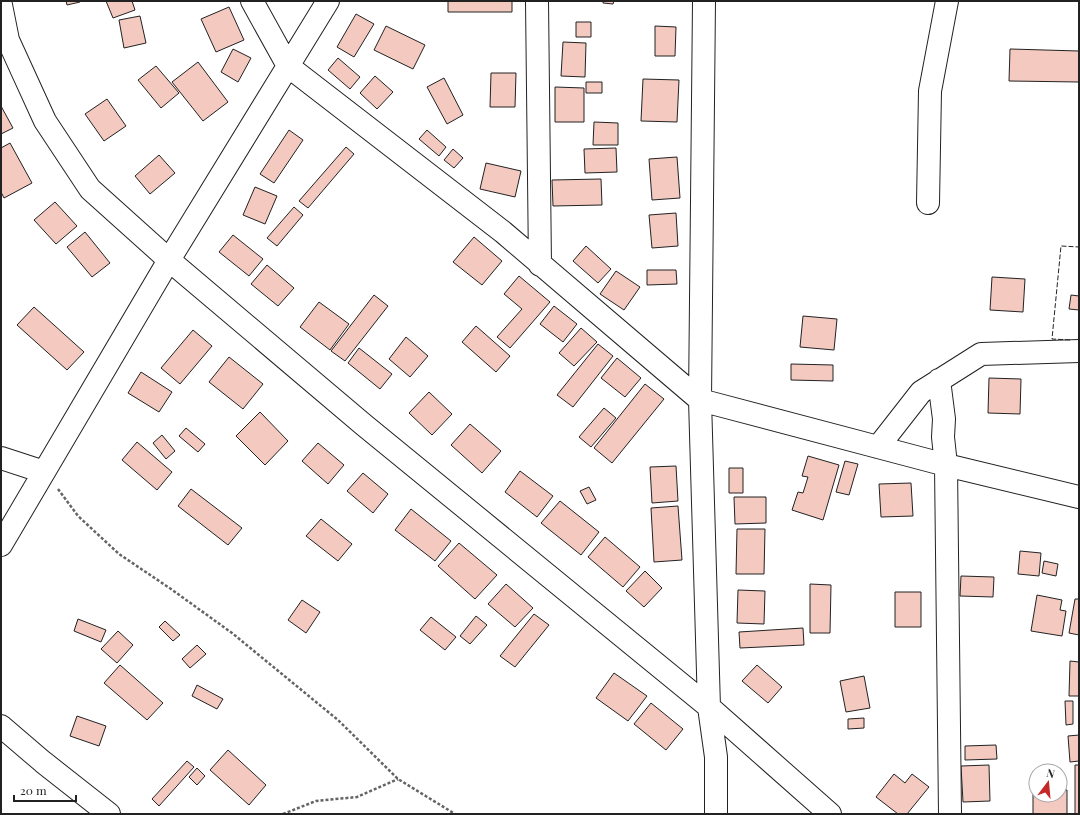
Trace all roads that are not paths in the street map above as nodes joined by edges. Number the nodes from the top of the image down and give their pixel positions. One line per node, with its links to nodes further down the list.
1 (252, 1): 7 (street)
2 (328, 1): 7 (street)
3 (537, 1): 10 (street)
4 (704, 1): 13 (street)
5 (947, 1): 8 (street)
6 (1, 5): 9 (street)
7 (288, 66): 9 (street); 10 (street)
8 (928, 203)
9 (169, 260): 17 (street); 20 (street)
10 (540, 265): 13 (street)
11 (1079, 351): 12 (street)
12 (939, 380): 14 (street); 16 (street)
13 (700, 400): 14 (street); 20 (street)
14 (878, 447): 16 (street)
15 (1, 458): 17 (street)
16 (946, 465): 18 (street); 25 (street)
17 (44, 472): 19 (street)
18 (1079, 497)
19 (1, 545)
20 (709, 707): 23 (street); 24 (street)
21 (1, 726): 22 (street)
22 (109, 814)
23 (716, 814)
24 (830, 814)
25 (950, 814)

